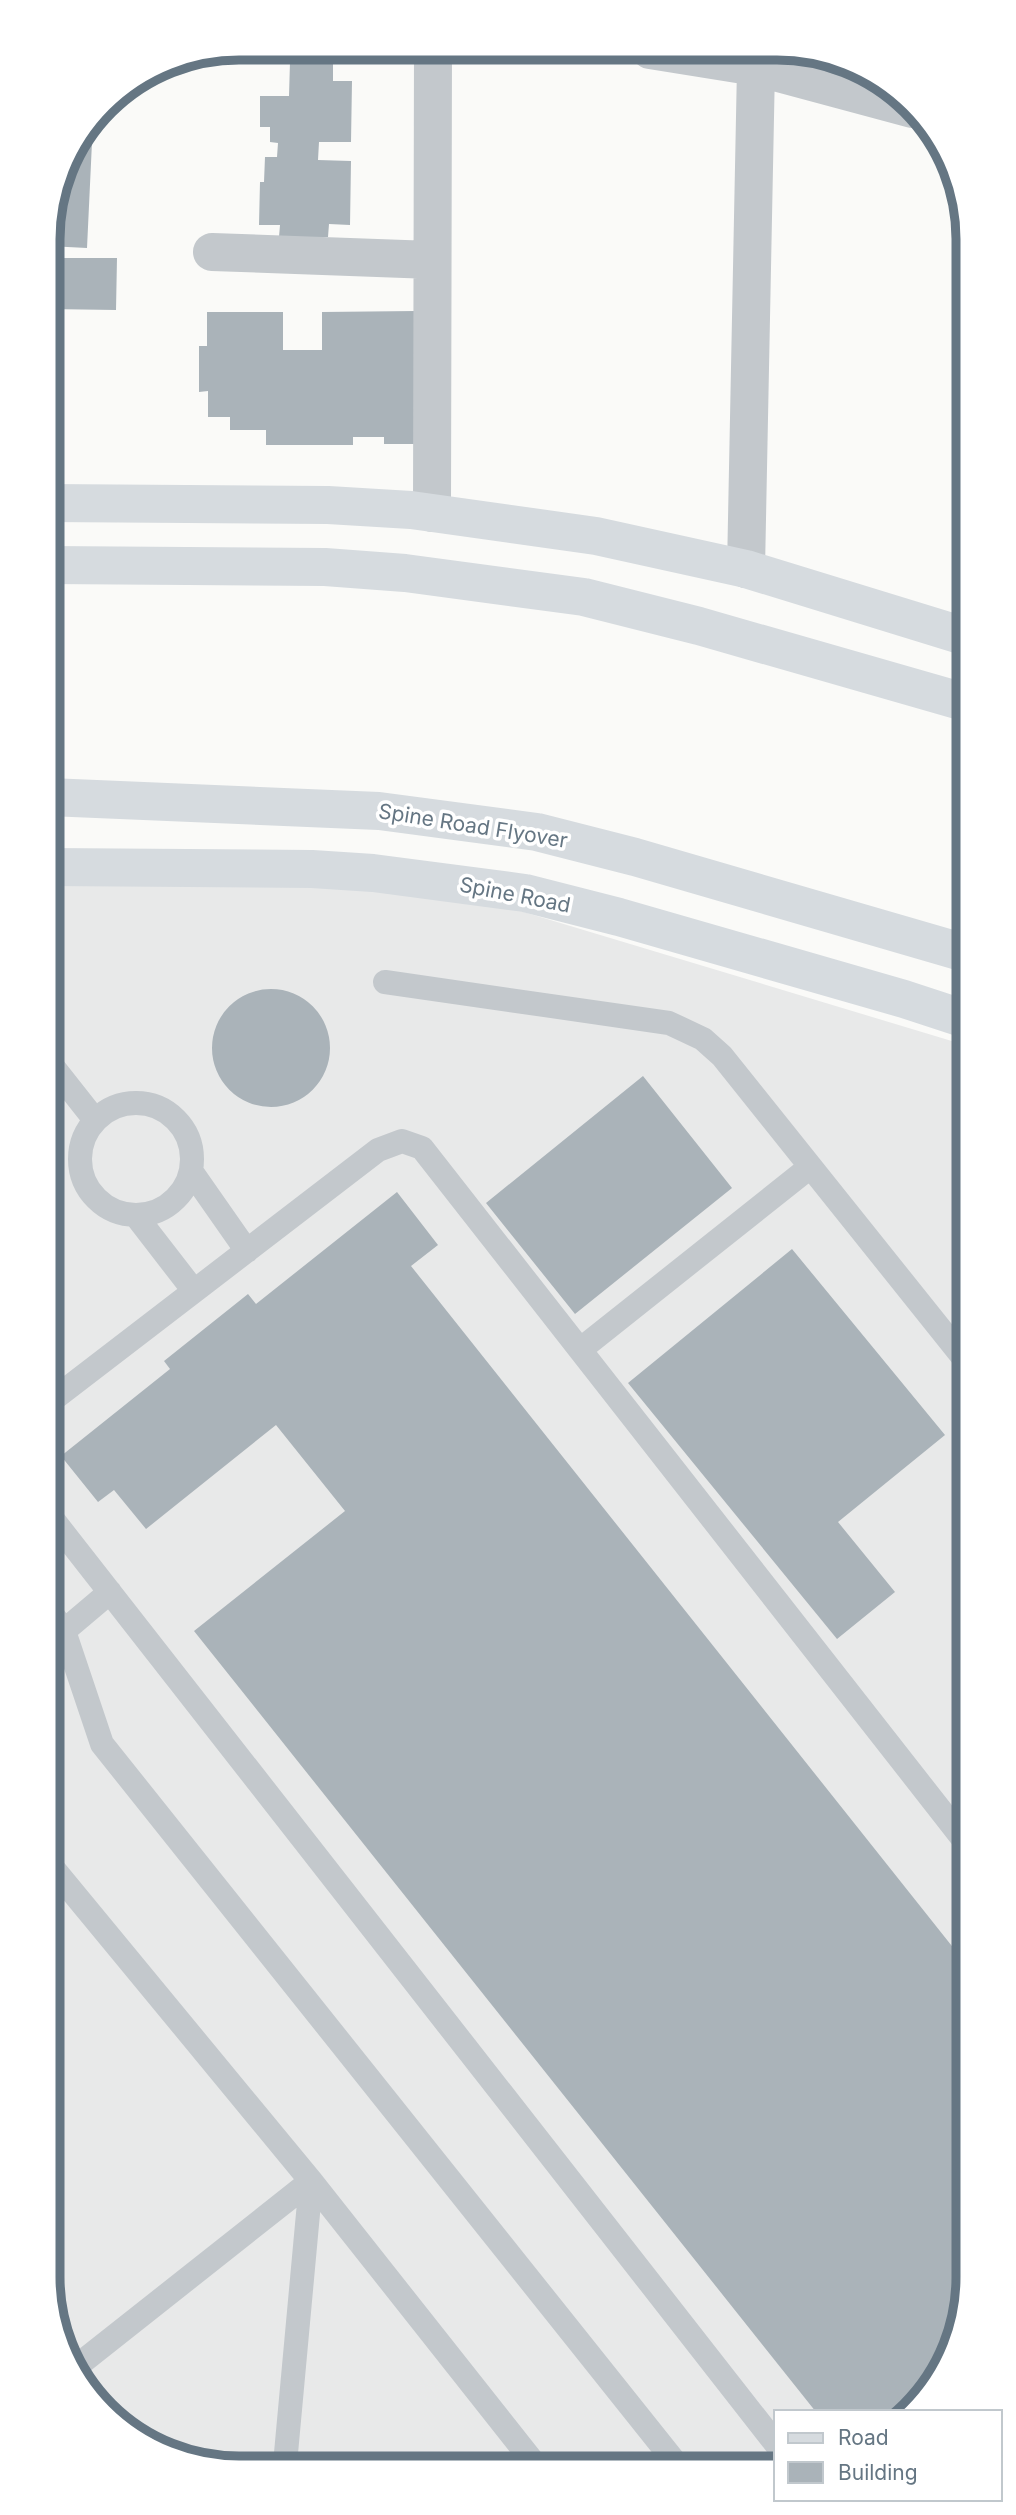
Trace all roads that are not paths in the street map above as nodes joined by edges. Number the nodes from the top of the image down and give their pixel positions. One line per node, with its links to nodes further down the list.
1 (433, 60): 6 (street)
2 (712, 60): 3 (street)
3 (756, 67): 4 (street); 10 (street)
4 (896, 105)
5 (212, 252): 6 (street)
6 (432, 260): 8 (street)
7 (60, 503): 8 (street)
8 (432, 513): 10 (street)
9 (60, 565): 12 (street)
10 (746, 569): 11 (street)
11 (956, 634)
12 (956, 700)
13 (60, 797): 15 (street, Spine Road Flyover)
14 (60, 867): 17 (street, Spine Road)
15 (956, 950)
16 (385, 982): 20 (lane)
17 (956, 1016)
18 (60, 1076): 19 (lane)
19 (95, 1120): 21 (lane); 22 (lane)
20 (810, 1167): 25 (lane); 26 (lane)
21 (191, 1171): 22 (lane); 23 (lane)
22 (136, 1216): 24 (lane)
23 (247, 1251): 24 (lane); 25 (lane)
24 (194, 1291): 27 (lane)
25 (581, 1349): 32 (lane)
26 (956, 1349)
27 (60, 1394)
28 (60, 1528): 29 (lane)
29 (110, 1592): 30 (lane); 36 (lane)
30 (60, 1626)
31 (60, 1639): 39 (lane)
32 (956, 1830)
33 (60, 1877): 34 (lane)
34 (311, 2181): 35 (lane); 37 (lane); 38 (lane)
35 (82, 2362)
36 (774, 2441)
37 (286, 2456)
38 (528, 2456)
39 (670, 2456)

